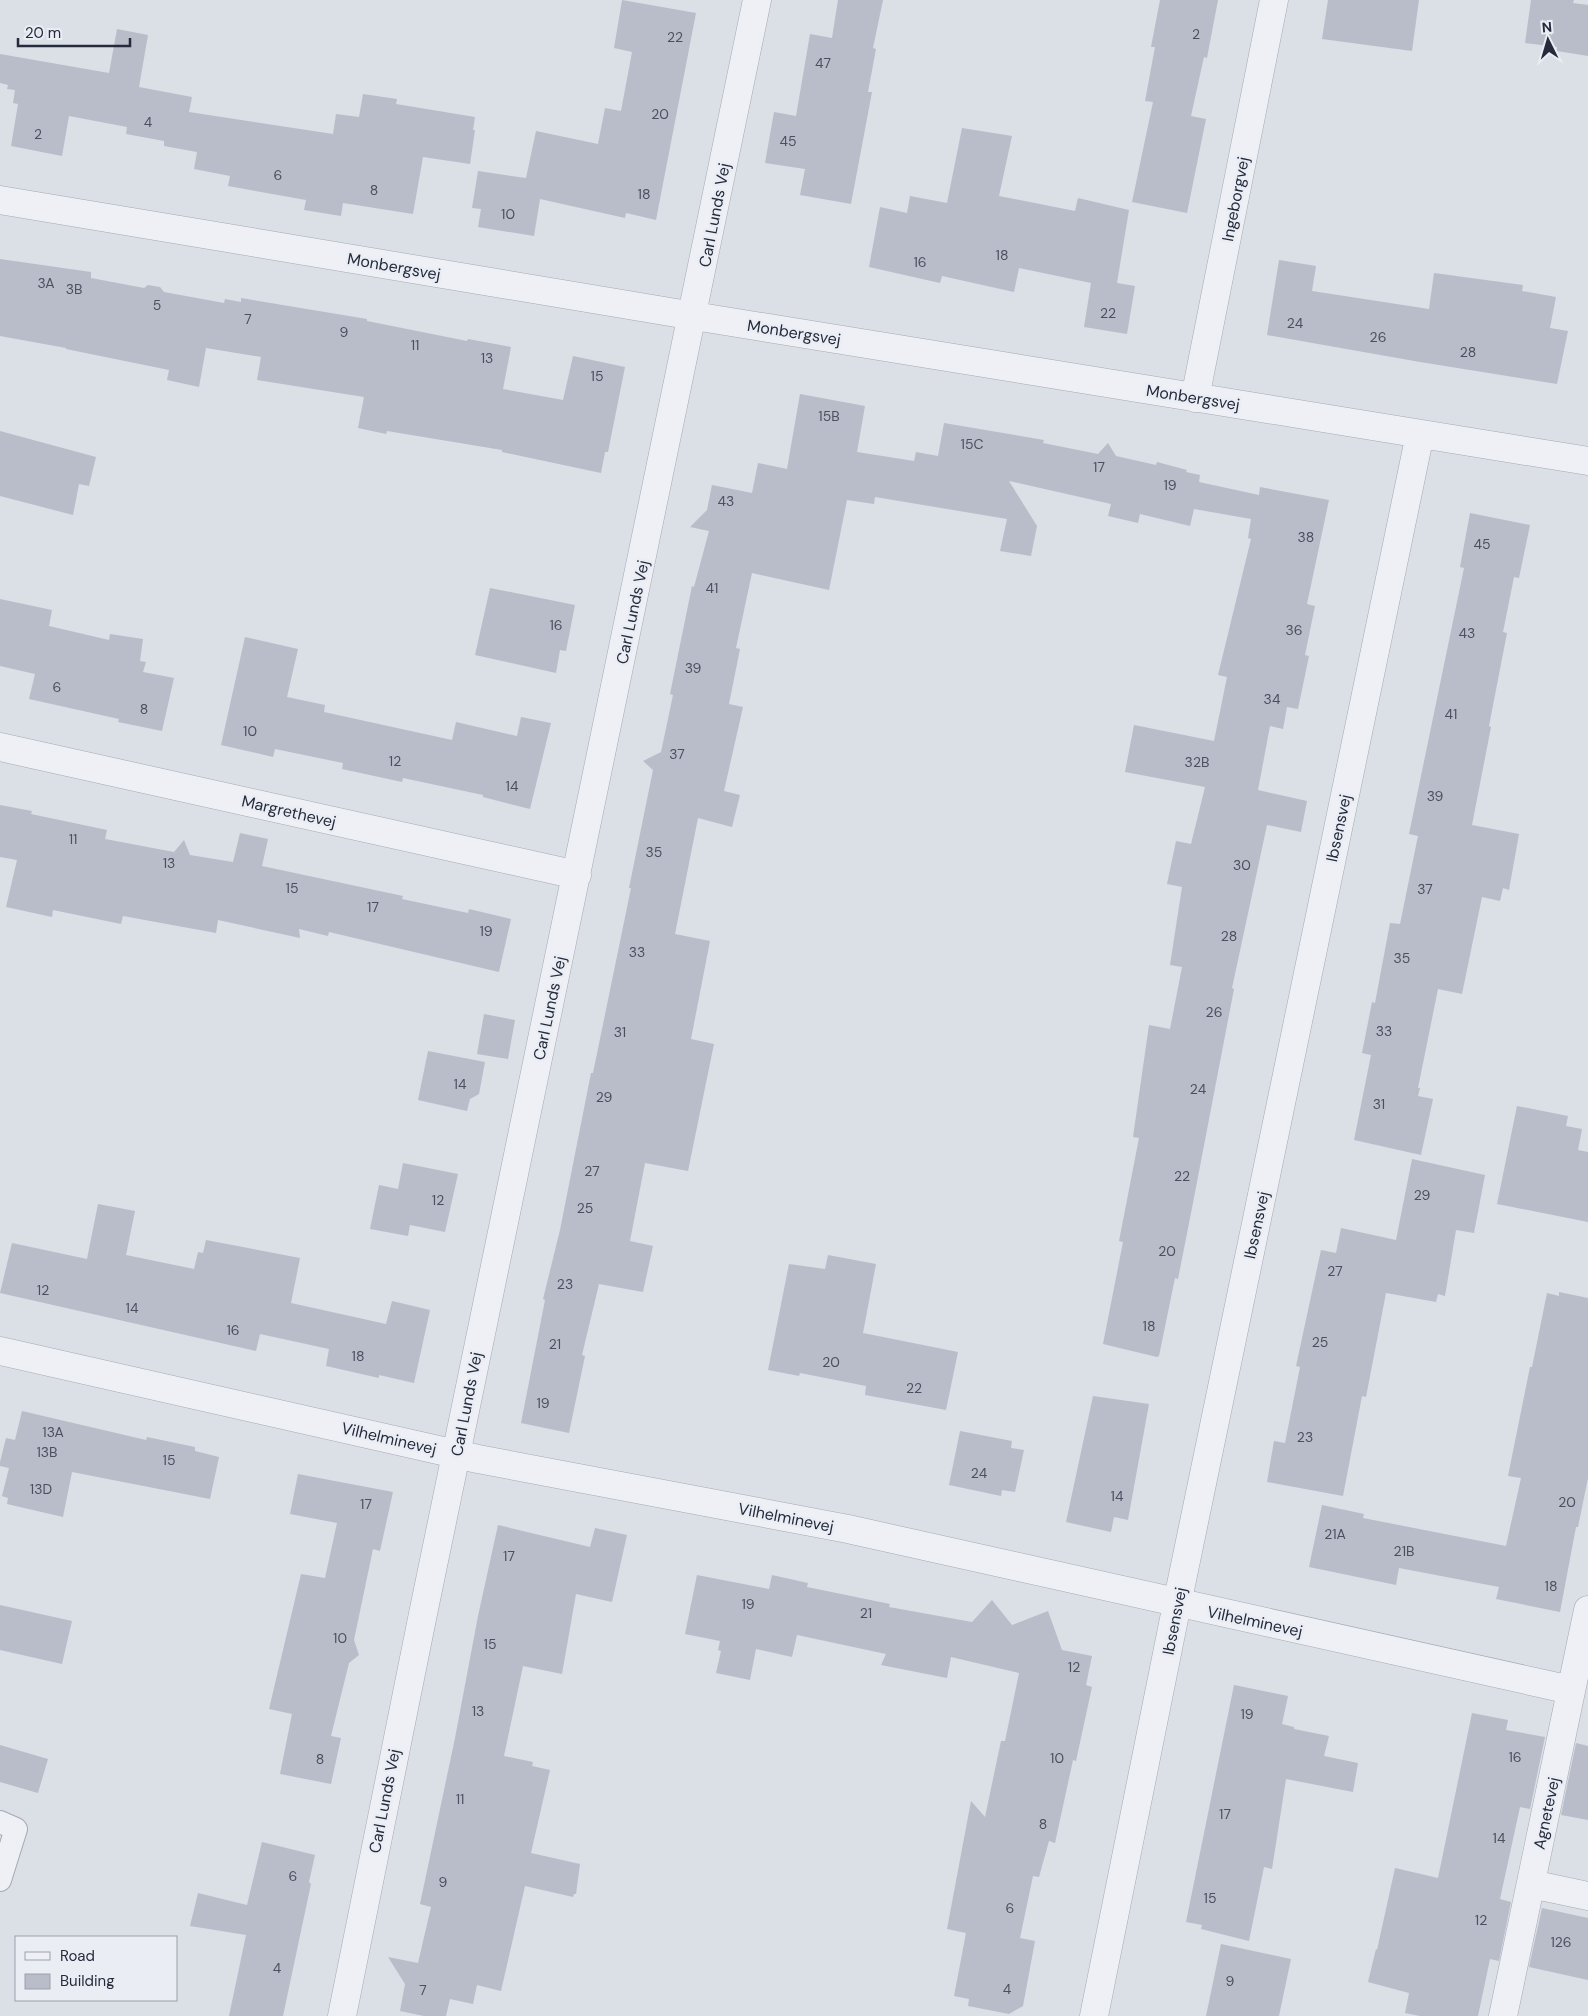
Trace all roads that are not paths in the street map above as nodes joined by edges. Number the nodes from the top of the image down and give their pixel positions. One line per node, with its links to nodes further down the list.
1 (757, 0): 4 (street, Carl Lunds Vej)
2 (1274, 0): 5 (street, Ingeborgvej)
3 (0, 200): 4 (street, Monbergsvej)
4 (694, 316): 5 (street, Monbergsvej); 9 (street, Carl Lunds Vej)
5 (1195, 398): 6 (street, Monbergsvej)
6 (1420, 434): 7 (street, Monbergsvej); 12 (street, Ibsensvej)
7 (1588, 461)
8 (0, 747): 9 (street, Margrethevej)
9 (577, 875): 11 (street, Carl Lunds Vej)
10 (0, 1351): 11 (street, Vilhelminevej)
11 (457, 1453): 12 (street, Vilhelminevej); 19 (street, Carl Lunds Vej)
12 (1177, 1604): 14 (street, Vilhelminevej); 20 (street, Ibsensvej)
13 (1588, 1610): 14 (street, Agnetevej)
14 (1575, 1705): 17 (street, Agnetevej)
15 (0, 1822): 16 (lane)
16 (0, 1880)
17 (1531, 1884): 18 (street); 21 (street, Agnetevej)
18 (1588, 1896)
19 (342, 2016)
20 (1094, 2016)
21 (1503, 2016)

